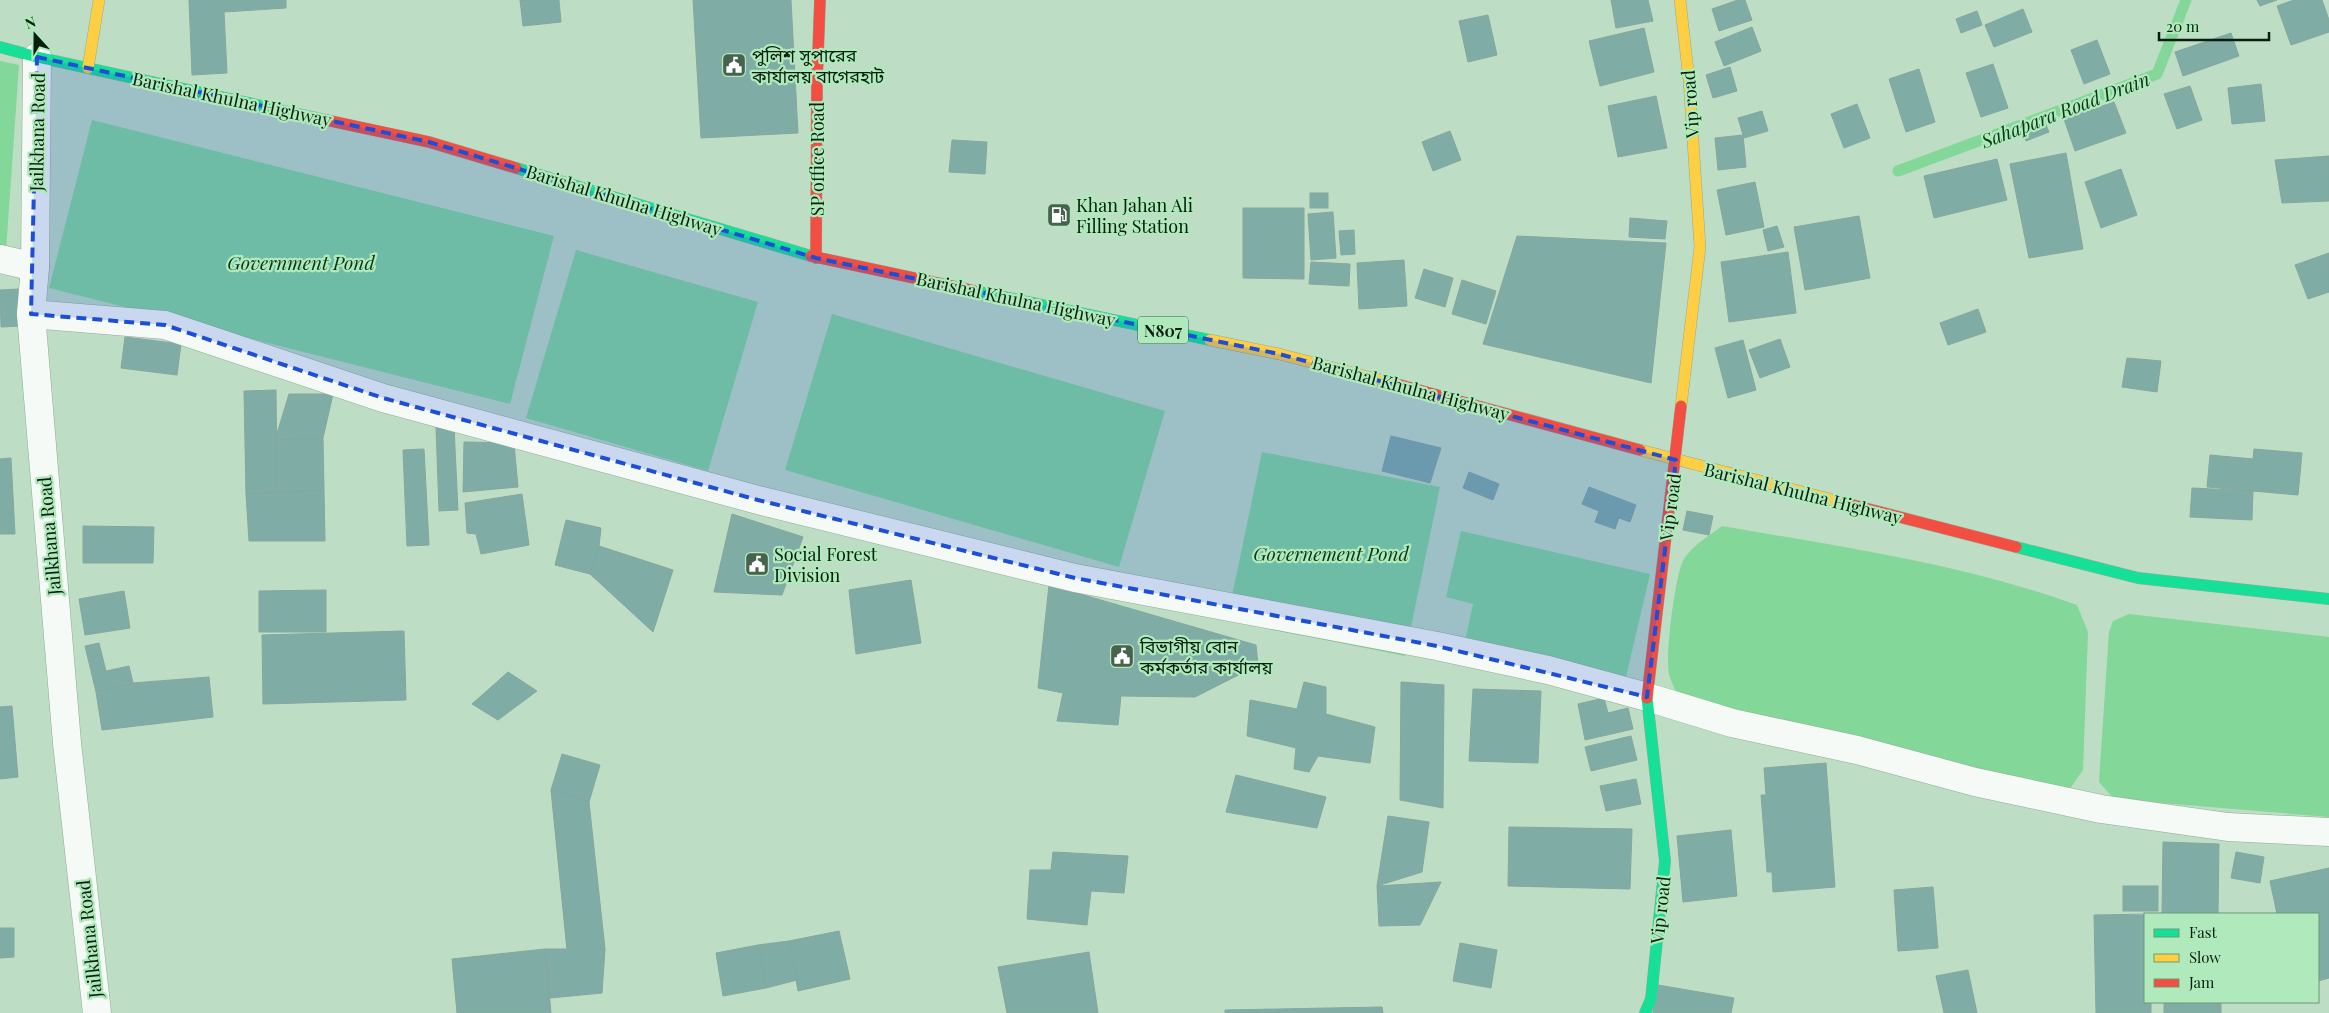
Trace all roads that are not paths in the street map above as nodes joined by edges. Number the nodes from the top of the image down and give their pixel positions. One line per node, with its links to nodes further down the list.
1 (99, 0): 6 (main road)
2 (820, 0): 7 (main road, SP office Road)
3 (1680, 0): 11 (main road, Vip road)
4 (0, 47): 5 (main road, Barishal Khulna Highway / N807)
5 (38, 57): 6 (main road, Barishal Khulna Highway / N807); 9 (street, Jailkhana Road)
6 (88, 68): 7 (main road, Barishal Khulna Highway / N807)
7 (816, 258): 11 (main road, Barishal Khulna Highway / N807)
8 (0, 259): 9 (street)
9 (35, 267): 10 (street, Jailkhana Road)
10 (31, 314): 13 (street); 15 (street, Jailkhana Road)
11 (1676, 460): 12 (main road, Barishal Khulna Highway / N807); 13 (main road, Vip road)
12 (2329, 599)
13 (1646, 696): 14 (street); 16 (main road, Vip road)
14 (2329, 832)
15 (97, 1013)
16 (1645, 1013)

